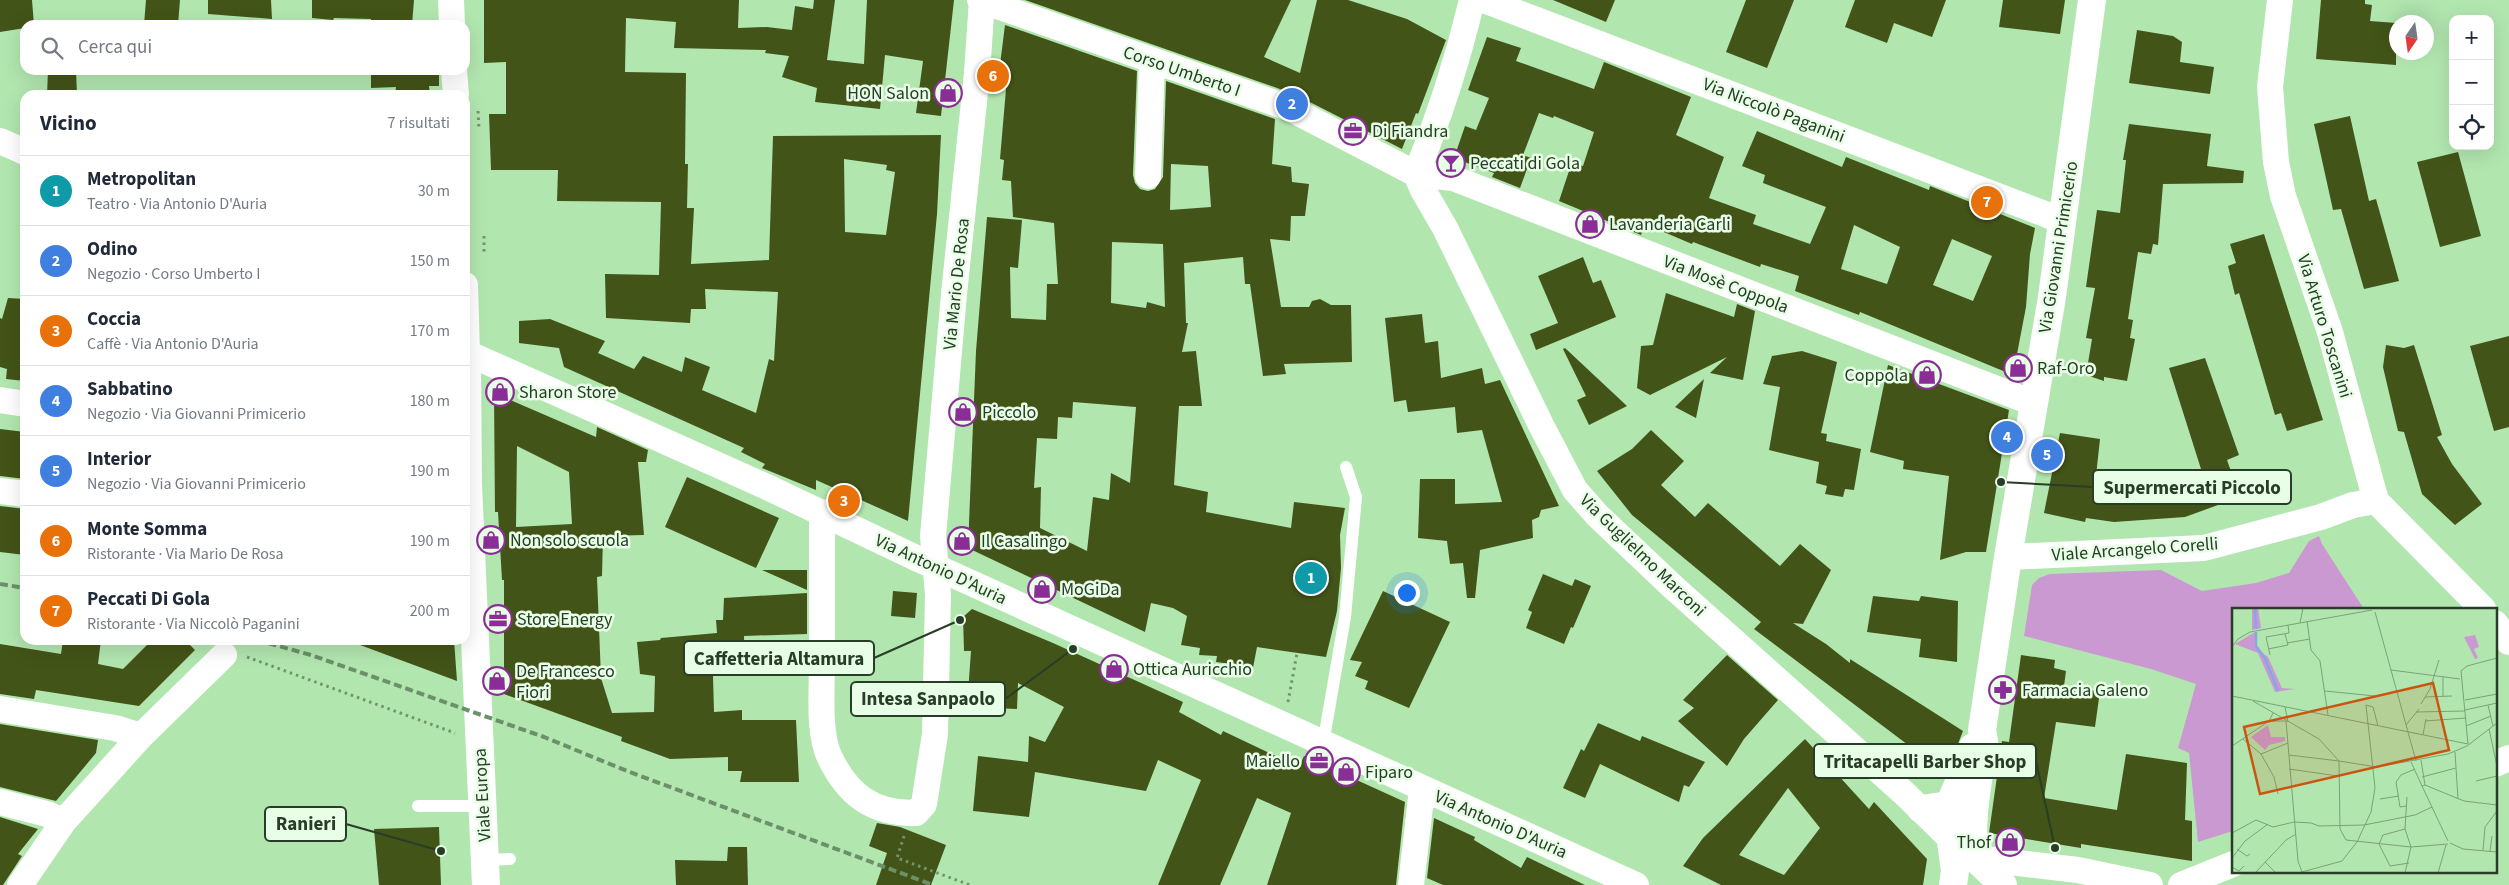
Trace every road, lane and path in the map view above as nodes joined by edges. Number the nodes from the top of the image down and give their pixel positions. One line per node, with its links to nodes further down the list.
1 (451, 0): 7 (street)
2 (981, 0): 8 (street, Corso Umberto I); 31 (street, Via Mario De Rosa)
3 (1472, 0): 15 (street)
4 (1484, 0): 17 (street, Via Niccolò Paganini)
5 (2092, 0): 17 (street, Via Giovanni Primicerio)
6 (2280, 0): 27 (street, Via Arturo Toscanini)
7 (452, 20)
8 (1152, 60): 15 (street, Corso Umberto I); 16 (street)
9 (454, 75): 10 (street)
10 (456, 90)
11 (478, 111): 12 (path)
12 (479, 129)
13 (0, 141): 14 (street)
14 (20, 150)
15 (1416, 174): 23 (street, Via Mosè Coppola); 50 (street, Via Guglielmo Marconi)
16 (1148, 176)
17 (2064, 220): 23 (street, Via Giovanni Primicerio)
18 (484, 236): 19 (path)
19 (484, 252)
20 (470, 355): 28 (street, Via Antonio D'Auria)
21 (0, 400): 22 (street)
22 (20, 403)
23 (2033, 403): 30 (street, Via Giovanni Primicerio)
24 (1346, 467): 42 (lane)
25 (0, 490): 26 (street)
26 (20, 493)
27 (2376, 502): 30 (street, Viale Arcangelo Corelli); 32 (street, Via Arturo Toscanini)
28 (822, 512): 31 (street, Via Antonio D'Auria); 31 (street, Via Mario De Rosa)
29 (470, 528): 49 (street, Viale Europa)
30 (2008, 557): 39 (street, Via Giovanni Primicerio)
31 (937, 568): 42 (street, Via Antonio D'Auria)
32 (2481, 608)
33 (2496, 624): 34 (street)
34 (2509, 642)
35 (1297, 652): 37 (path)
36 (224, 655): 40 (path); 41 (street)
37 (1291, 695)
38 (0, 709): 41 (street)
39 (1982, 730): 47 (street, Via Giovanni Primicerio); 54 (street, Via Giovanni Primicerio)
40 (461, 735)
41 (141, 736): 51 (street)
42 (1323, 744): 45 (street, Via Antonio D'Auria)
43 (2509, 758): 44 (street)
44 (2496, 764)
45 (1422, 789): 59 (street); 60 (street, Via Antonio D'Auria)
46 (0, 802): 51 (street)
47 (1949, 805): 50 (street); 53 (street, Via Giovanni Primicerio)
48 (418, 806): 49 (lane)
49 (482, 806): 56 (street, Viale Europa)
50 (1921, 809): 53 (street, Via Guglielmo Marconi)
51 (64, 821): 57 (street)
52 (906, 830): 58 (path)
53 (1952, 841): 54 (street, Via Guglielmo Marconi); 61 (street, Via Giovanni Primicerio)
54 (1975, 858): 62 (street, Via Guglielmo Marconi); 63 (street)
55 (2232, 864): 64 (street)
56 (494, 868)
57 (20, 885)
58 (970, 885)
59 (1411, 885)
60 (1636, 885)
61 (1953, 885)
62 (2004, 885)
63 (2150, 885)
64 (2181, 885)

